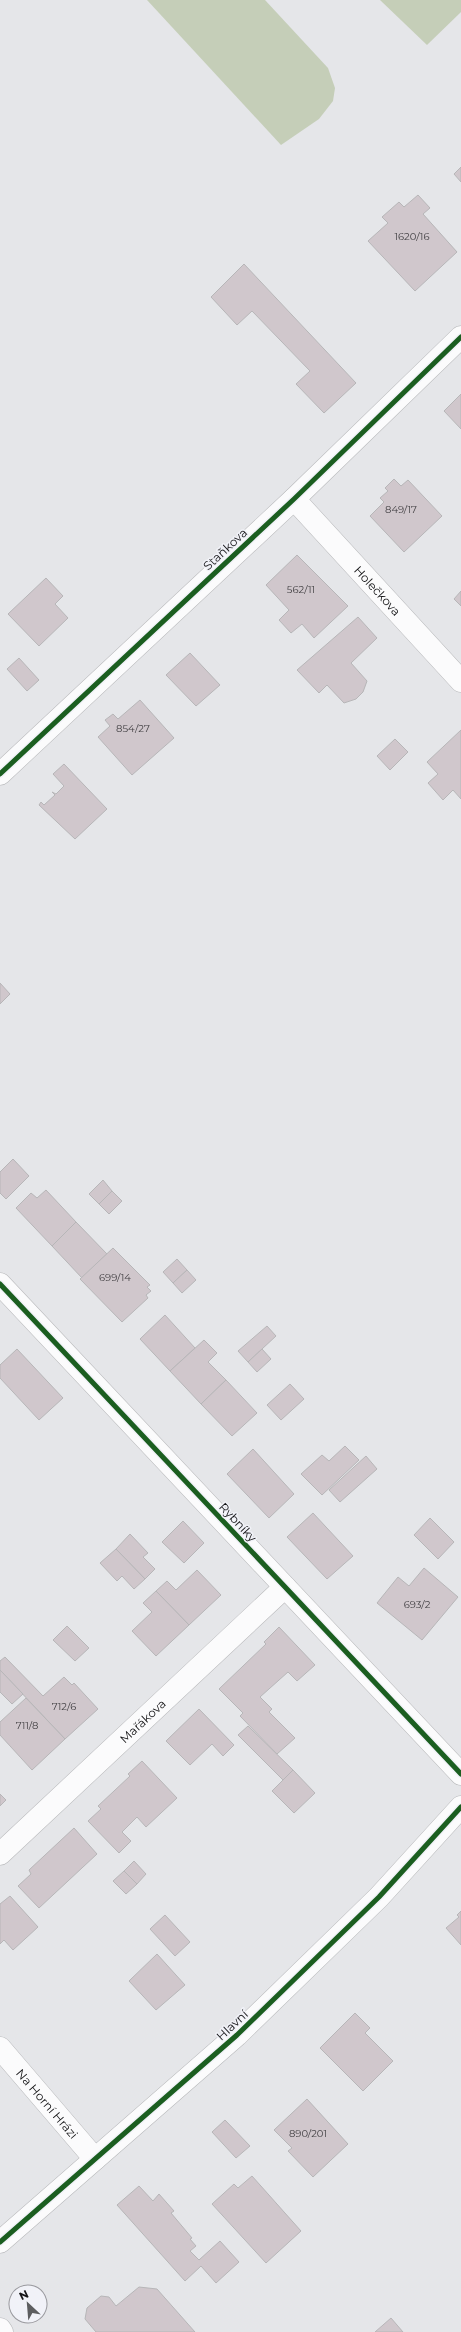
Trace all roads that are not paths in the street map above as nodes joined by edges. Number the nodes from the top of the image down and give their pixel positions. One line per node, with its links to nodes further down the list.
1 (461, 337): 2 (street, Staňkova)
2 (294, 499): 3 (street, Holečkova); 4 (street, Staňkova)
3 (461, 682)
4 (0, 774)
5 (0, 1284): 6 (street, Rybníky)
6 (286, 1587): 7 (street, Rybníky); 9 (street, Mařákova)
7 (461, 1774)
8 (461, 1807): 11 (street, Hlavní)
9 (0, 1854)
10 (0, 2048): 11 (street, Na Horní Hrázi)
11 (95, 2159): 12 (street, Hlavní)
12 (0, 2242)
13 (0, 2329): 14 (street)
14 (2, 2332)

